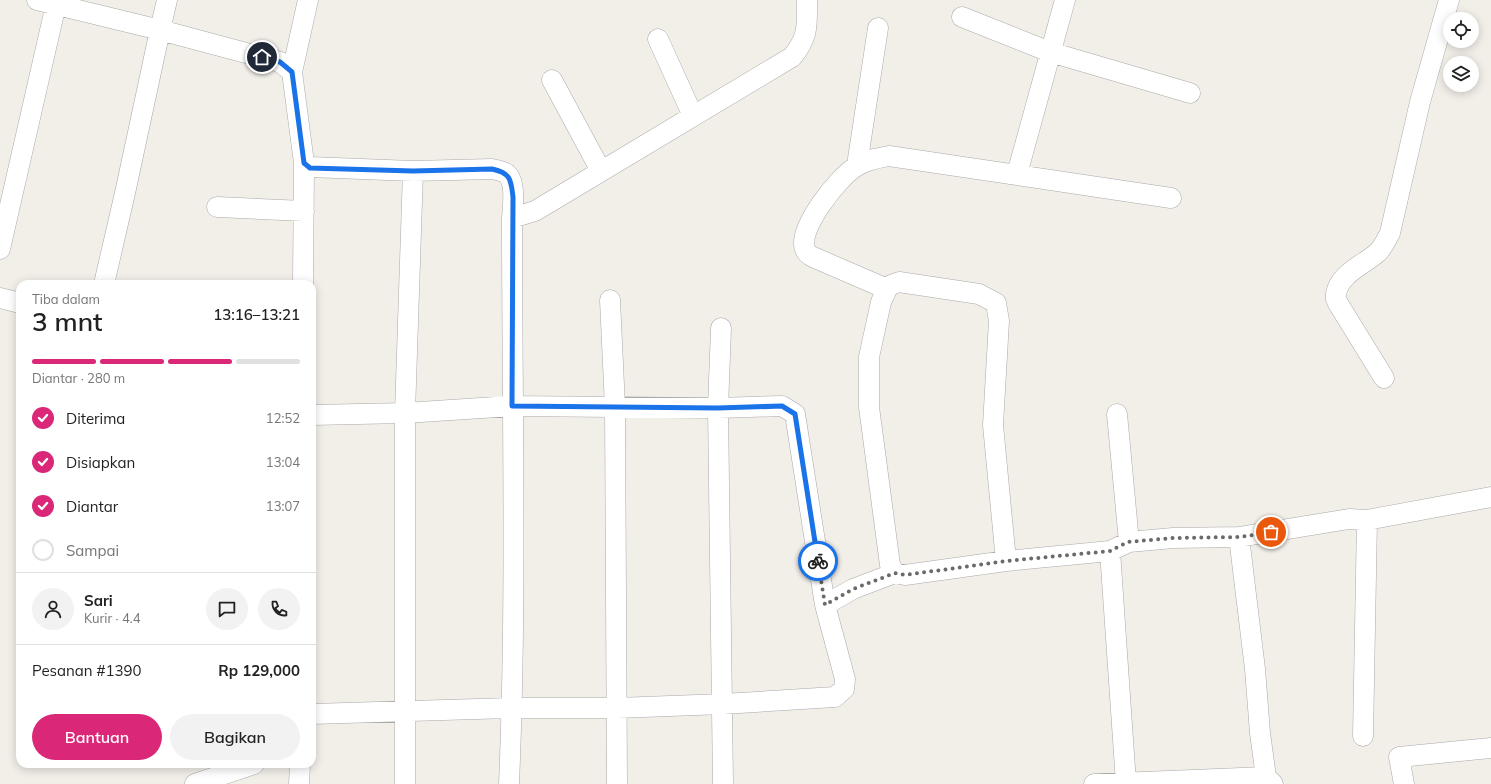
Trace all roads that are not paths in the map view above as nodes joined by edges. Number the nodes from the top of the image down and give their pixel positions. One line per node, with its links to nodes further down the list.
1 (167, 0): 9 (street)
2 (308, 0): 12 (street)
3 (807, 0): 15 (street)
4 (1065, 0): 11 (street)
5 (1449, 0): 33 (street)
6 (50, 2): 9 (street); 25 (street)
7 (962, 17): 11 (street)
8 (878, 28): 17 (street)
9 (160, 30): 12 (street); 26 (street)
10 (658, 39): 15 (street)
11 (1050, 52): 14 (street); 20 (street)
12 (292, 72): 16 (street)
13 (552, 80): 19 (street)
14 (1190, 93)
15 (694, 116): 19 (street)
16 (304, 163): 18 (street); 23 (street)
17 (857, 166): 20 (street); 28 (street)
18 (413, 171): 24 (street); 37 (street)
19 (601, 171): 24 (street)
20 (1017, 174): 21 (street)
21 (1171, 198)
22 (217, 207): 23 (street)
23 (304, 211): 27 (street)
24 (512, 218): 34 (street)
25 (0, 249)
26 (105, 280)
27 (303, 280)
28 (887, 289): 45 (street); 46 (street)
29 (0, 298): 31 (street)
30 (610, 300): 35 (street)
31 (16, 302)
32 (721, 328): 36 (street)
33 (1384, 378)
34 (512, 406): 35 (street); 37 (street); 49 (street)
35 (615, 407): 36 (street); 50 (street)
36 (718, 408): 47 (street); 48 (street)
37 (405, 413): 39 (street); 51 (street)
38 (1117, 414): 43 (street)
39 (316, 415)
40 (1491, 497): 41 (street)
41 (1367, 520): 42 (street); 53 (street)
42 (1240, 537): 43 (street); 57 (street)
43 (1128, 542): 44 (street)
44 (1110, 551): 45 (street); 58 (street)
45 (1006, 561): 46 (street)
46 (895, 573): 47 (street)
47 (825, 605): 48 (street)
48 (723, 704): 50 (street); 65 (street)
49 (512, 708): 50 (street); 51 (street); 63 (street)
50 (617, 708): 64 (street)
51 (406, 711): 52 (street); 62 (street)
52 (316, 714)
53 (1363, 736)
54 (1491, 748): 67 (street)
55 (242, 768): 60 (street)
56 (300, 768): 61 (street)
57 (1269, 780): 59 (street)
58 (1126, 783): 59 (street); 66 (street)
59 (1156, 783)
60 (195, 784)
61 (299, 784)
62 (405, 784)
63 (509, 784)
64 (617, 784)
65 (723, 784)
66 (1094, 784)
67 (1404, 784)

